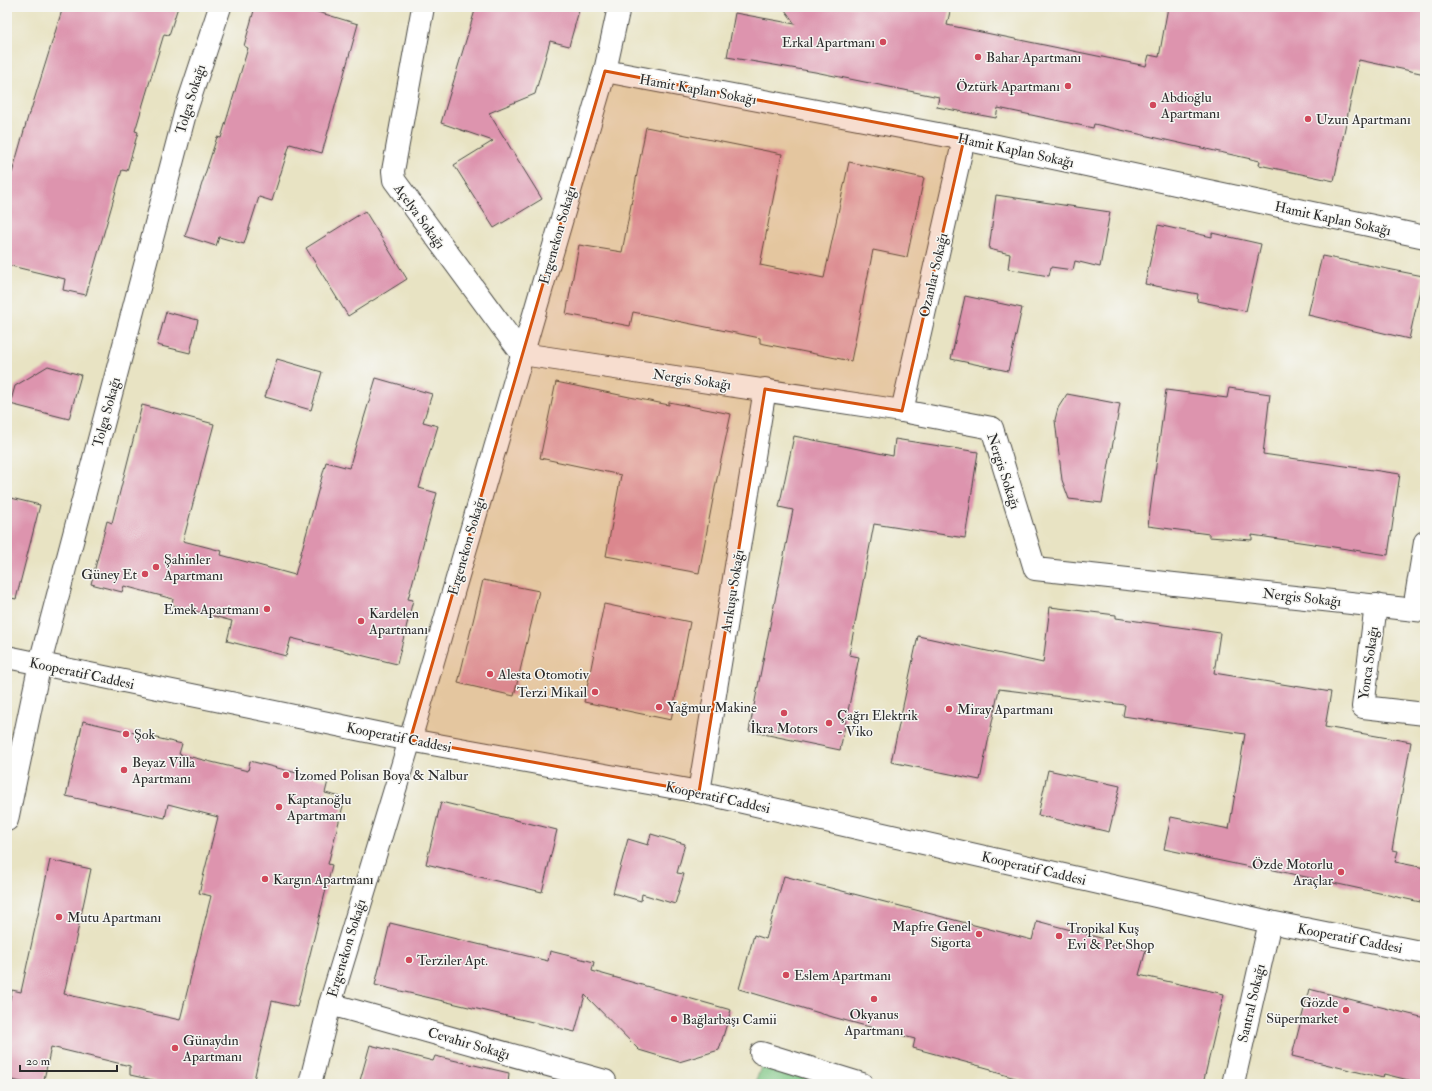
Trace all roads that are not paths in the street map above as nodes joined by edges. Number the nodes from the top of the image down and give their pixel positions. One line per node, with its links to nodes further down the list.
1 (220, 7): 14 (street, Tolga Sokağı)
2 (423, 7): 7 (street, Açelya Sokağı)
3 (619, 7): 4 (street, Ergenekon Sokağı)
4 (605, 72): 5 (street, Hamit Kaplan Sokağı); 7 (street, Ergenekon Sokağı)
5 (964, 139): 6 (street, Hamit Kaplan Sokağı); 9 (street, Ozanlar Sokağı)
6 (1425, 237)
7 (522, 354): 8 (street, Nergis Sokağı); 16 (street, Ergenekon Sokağı)
8 (765, 390): 9 (street, Nergis Sokağı); 17 (street, Arıkuşu Sokağı)
9 (902, 411): 11 (street, Nergis Sokağı)
10 (1425, 542): 12 (street)
11 (1376, 604): 12 (street, Nergis Sokağı); 15 (street, Yonca Sokağı)
12 (1420, 610)
13 (7, 657): 14 (street, Kooperatif Caddesi)
14 (40, 663): 16 (street, Kooperatif Caddesi); 18 (street, Tolga Sokağı)
15 (1425, 714)
16 (410, 740): 17 (street, Kooperatif Caddesi); 21 (street, Ergenekon Sokağı)
17 (699, 792): 19 (street, Kooperatif Caddesi)
18 (7, 820)
19 (1270, 922): 20 (street, Kooperatif Caddesi); 26 (street, Santral Sokağı)
20 (1425, 953)
21 (330, 1004): 23 (street, Ergenekon Sokağı); 24 (street, Cevahir Sokağı)
22 (761, 1052): 25 (street)
23 (310, 1084)
24 (604, 1084)
25 (862, 1084)
26 (1233, 1084)

